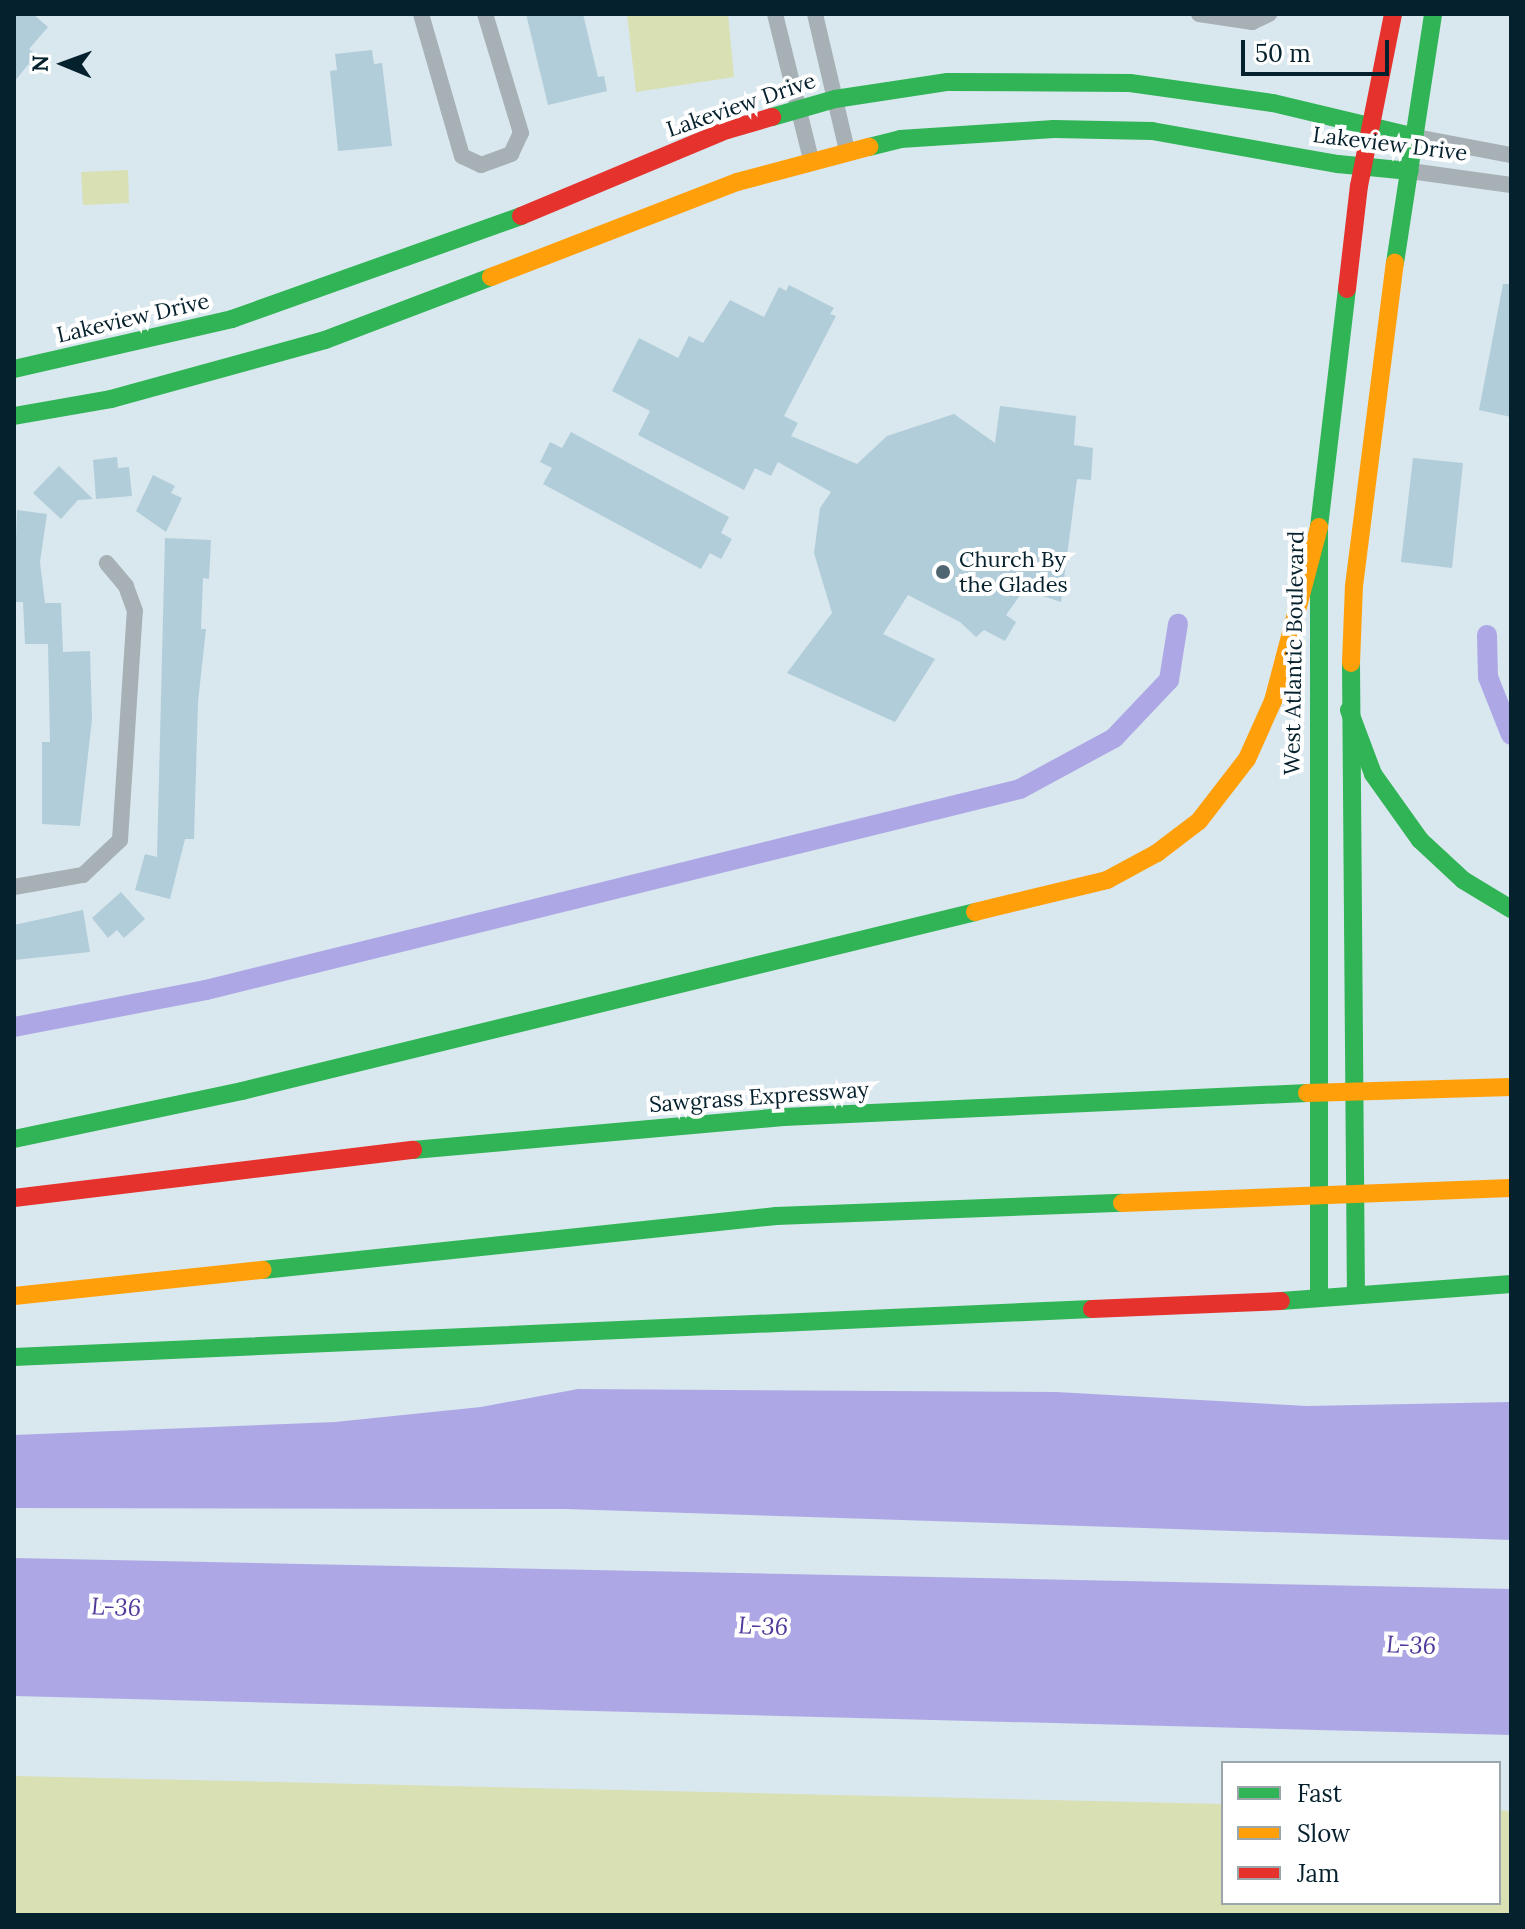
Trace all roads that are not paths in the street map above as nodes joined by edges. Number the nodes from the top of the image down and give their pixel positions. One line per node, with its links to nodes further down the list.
1 (421, 14): 2 (street)
2 (485, 14)
3 (775, 14): 10 (street)
4 (815, 14): 9 (street)
5 (1199, 14): 6 (street)
6 (1269, 14)
7 (1393, 14): 11 (main road, West Atlantic Boulevard)
8 (1433, 14): 12 (main road)
9 (835, 99): 10 (main road, Lakeview Drive); 11 (main road, Lakeview Drive); 13 (street)
10 (800, 109): 15 (street); 19 (main road, Lakeview Drive)
11 (1370, 124): 12 (main road, Lakeview Drive); 16 (main road, West Atlantic Boulevard)
12 (1411, 136): 14 (street, Lakeview Drive); 17 (main road)
13 (847, 150): 15 (main road, Lakeview Drive); 16 (main road, Lakeview Drive)
14 (1511, 155)
15 (811, 159): 20 (main road, Lakeview Drive)
16 (1363, 167): 17 (main road, Lakeview Drive); 21 (main road, West Atlantic Boulevard)
17 (1410, 171): 18 (street, Lakeview Drive); 23 (main road)
18 (1511, 185)
19 (14, 369)
20 (14, 416)
21 (1319, 527): 27 (main road); 33 (main road, West Atlantic Boulevard)
22 (107, 563): 24 (street)
23 (1349, 710): 25 (main road); 31 (main road)
24 (14, 887)
25 (1511, 909)
26 (1511, 1087): 29 (main road, Sawgrass Expressway)
27 (14, 1139)
28 (1511, 1188): 32 (main road)
29 (14, 1198)
30 (1511, 1284): 31 (main road)
31 (1356, 1295): 33 (main road)
32 (14, 1296)
33 (1319, 1298): 34 (main road)
34 (14, 1357)

